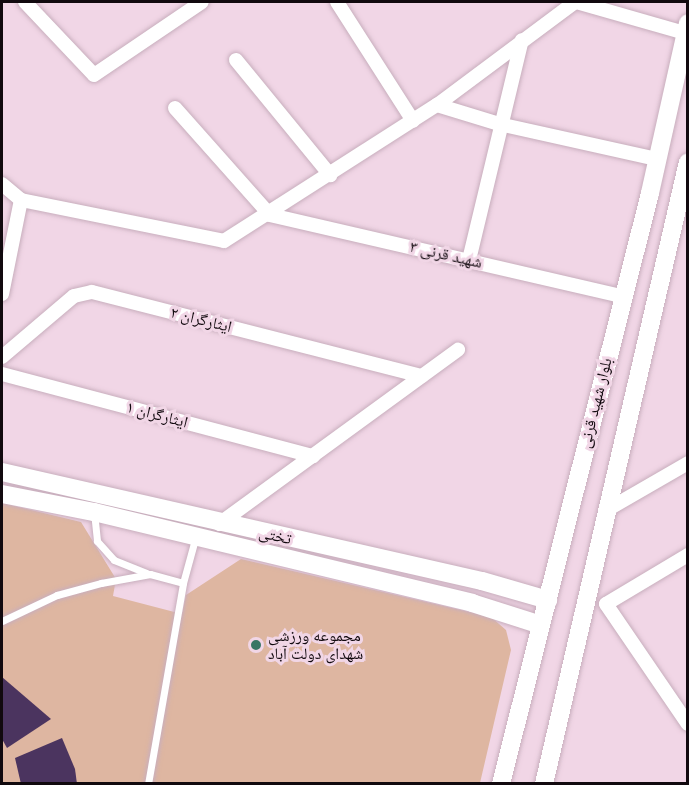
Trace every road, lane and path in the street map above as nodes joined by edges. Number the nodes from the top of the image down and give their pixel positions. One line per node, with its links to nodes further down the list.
1 (25, 2): 2 (street)
2 (202, 2)
3 (338, 2): 10 (street)
4 (576, 2): 5 (street); 6 (street)
5 (686, 28): 12 (main road, بلوار شهید قرنی)
6 (522, 40): 8 (street); 11 (street)
7 (236, 60): 14 (street)
8 (437, 105): 10 (street); 11 (street)
9 (175, 108): 19 (street)
10 (413, 121): 14 (street)
11 (499, 124): 12 (street); 22 (street)
12 (657, 159): 16 (main road, بلوار شهید قرنی)
13 (687, 162): 17 (main road, بلوار شهید قرنی)
14 (330, 175): 19 (street)
15 (2, 184): 18 (street)
16 (650, 193): 17 (main road); 20 (main road, بلوار شهید قرنی)
17 (679, 195): 21 (main road, بلوار شهید قرنی)
18 (21, 200): 19 (street); 23 (street)
19 (270, 215): 22 (street, شهید قرنی ۳)
20 (638, 239): 21 (main road); 24 (main road, بلوار شهید قرنی)
21 (666, 251): 35 (main road, بلوار شهید قرنی)
22 (469, 260): 24 (street, شهید قرنی ۳)
23 (2, 294)
24 (622, 296): 43 (main road, بلوار شهید قرنی)
25 (458, 351): 28 (street)
26 (2, 357): 28 (street, ایثارگران ۲)
27 (2, 374): 29 (street, ایثارگران ۱)
28 (421, 376): 29 (street)
29 (313, 456): 37 (street)
30 (687, 463): 35 (street)
31 (2, 472): 32 (main road, تختی)
32 (37, 480): 34 (main road); 37 (main road, تختی)
33 (2, 494): 34 (main road, تختی)
34 (34, 503): 36 (main road, تختی)
35 (604, 511): 44 (main road, بلوار شهید قرنی)
36 (94, 512): 38 (main road, تختی); 40 (lane)
37 (219, 524): 41 (main road, تختی)
38 (195, 536): 42 (lane); 45 (main road, تختی)
39 (687, 555): 46 (street)
40 (150, 574): 42 (lane); 47 (lane)
41 (482, 581): 43 (main road, تختی); 45 (street)
42 (183, 583): 50 (lane)
43 (548, 600): 48 (main road, بلوار شهید قرنی)
44 (585, 600): 46 (street); 52 (main road, بلوار شهید قرنی)
45 (472, 603): 48 (main road, تختی)
46 (606, 604): 49 (street)
47 (2, 621)
48 (541, 626): 51 (main road, بلوار شهید قرنی)
49 (687, 723)
50 (148, 783)
51 (501, 783)
52 (544, 783)

